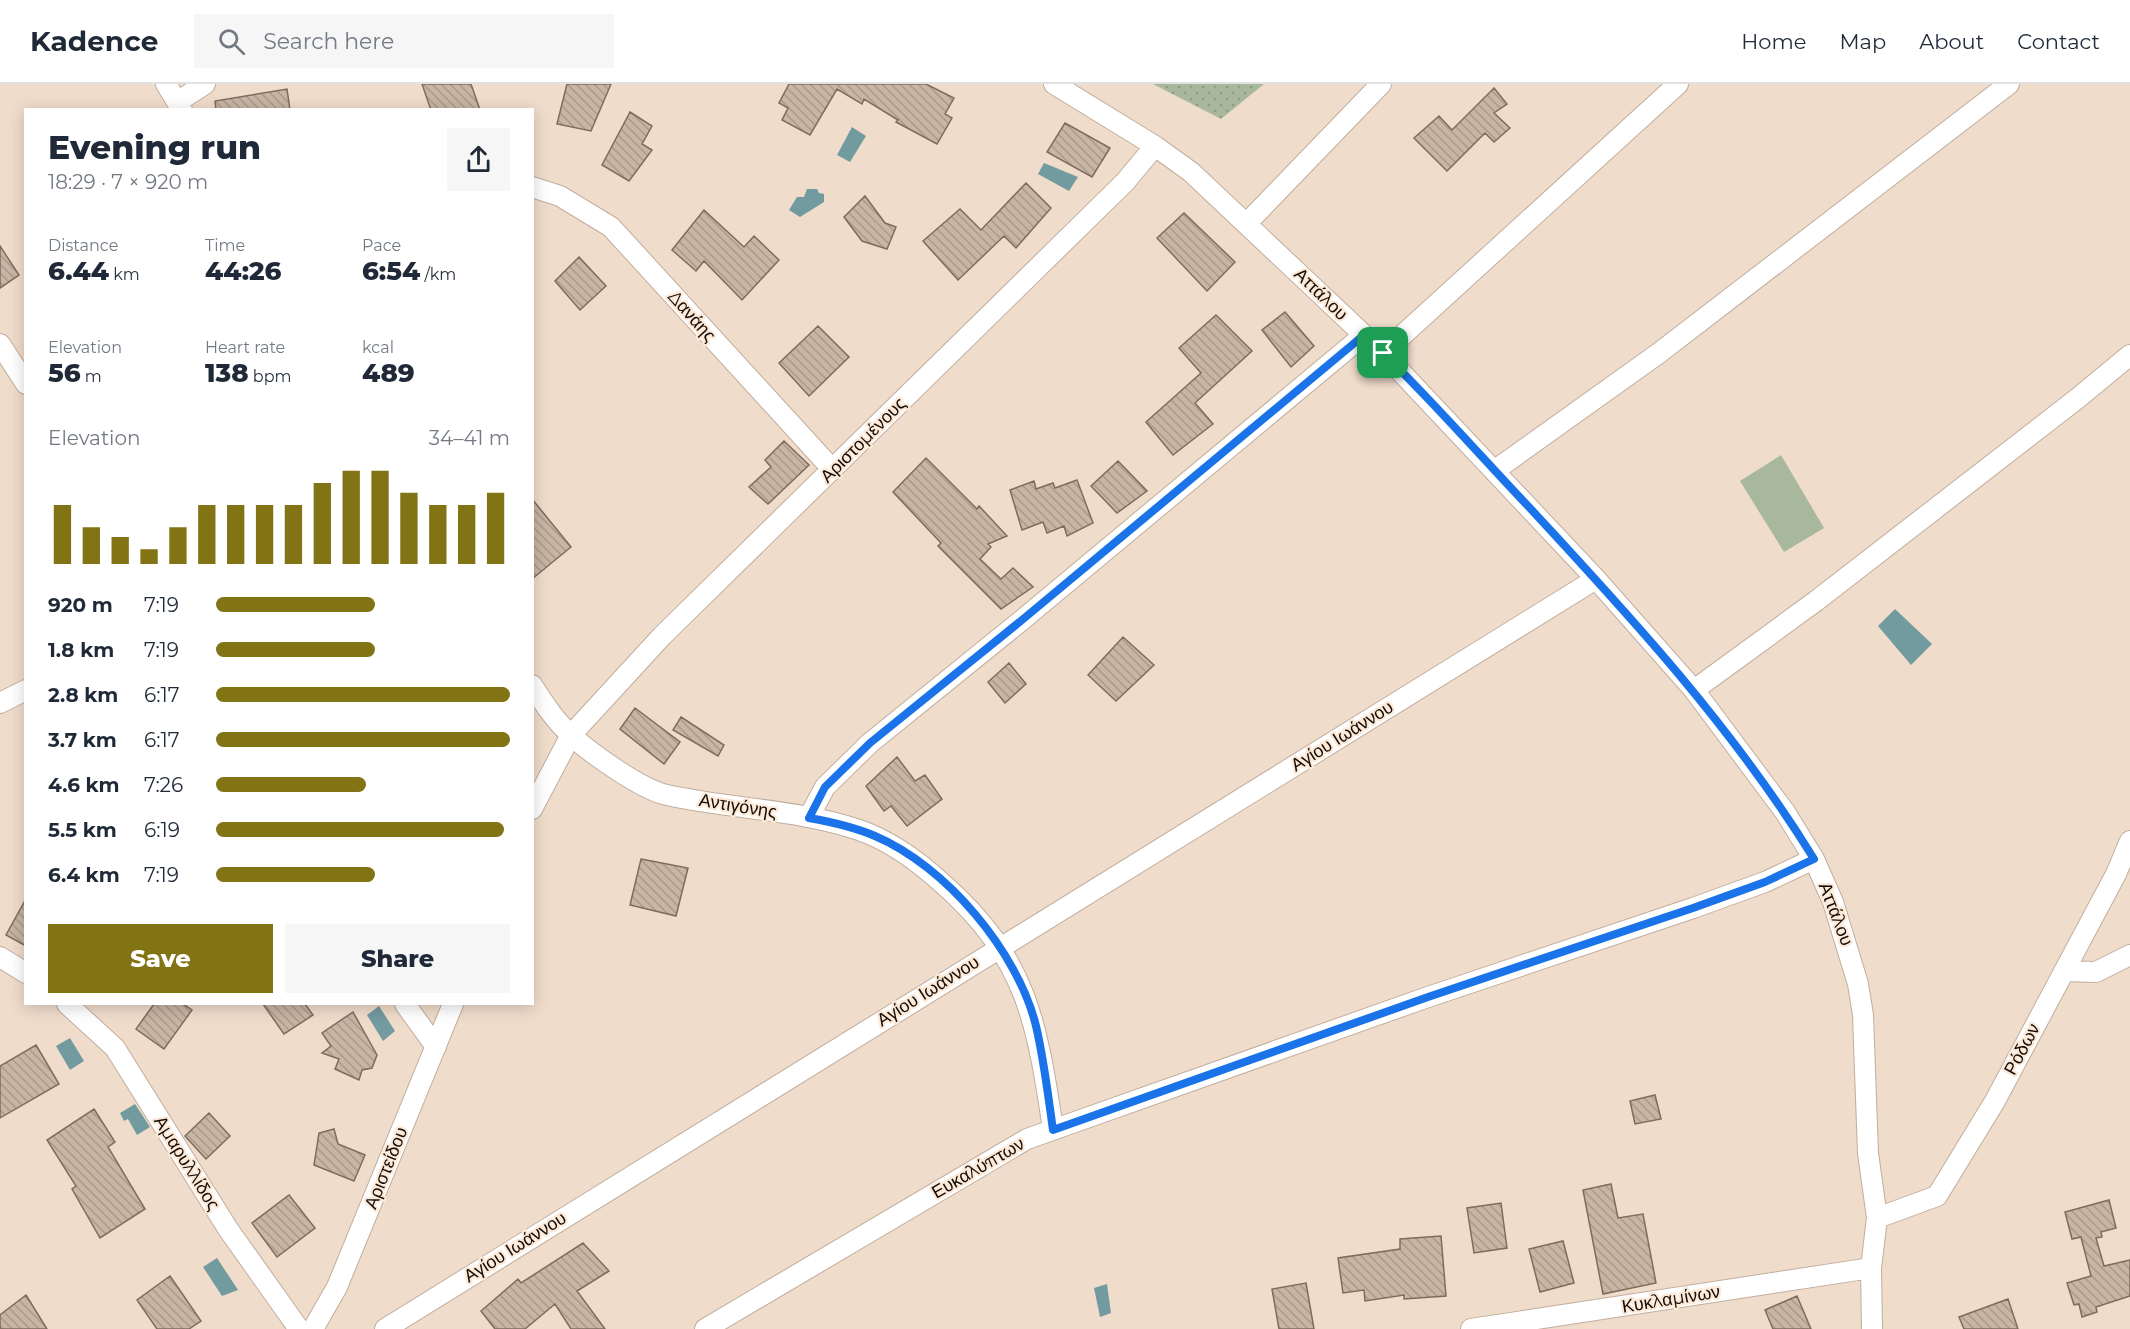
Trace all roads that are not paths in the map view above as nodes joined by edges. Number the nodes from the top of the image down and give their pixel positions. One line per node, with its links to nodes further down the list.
1 (166, 84): 7 (street)
2 (205, 84): 7 (street)
3 (1054, 84): 8 (street, Αττάλου)
4 (1381, 84): 10 (street)
5 (1678, 84): 13 (street)
6 (2009, 84): 17 (street)
7 (180, 106)
8 (1155, 146): 10 (street, Αττάλου); 16 (street, Αριστομένους)
9 (534, 188): 16 (street, Δανάης)
10 (1246, 223): 11 (street, Αττάλου)
11 (1364, 335): 13 (street, Αττάλου); 25 (street)
12 (0, 344): 15 (street)
13 (1383, 353): 17 (street, Αττάλου)
14 (2130, 355): 20 (street)
15 (24, 381)
16 (833, 470): 23 (street, Αριστομένους)
17 (1494, 471): 18 (street, Αττάλου)
18 (1596, 579): 20 (street, Αττάλου); 28 (street, Αγίου Ιωάννου)
19 (534, 687): 23 (street, Αντιγόνης)
20 (1694, 690): 27 (street, Αττάλου)
21 (24, 691): 22 (street)
22 (0, 703)
23 (571, 735): 24 (street); 25 (street, Αντιγόνης)
24 (534, 805)
25 (809, 818): 28 (street, Αντιγόνης)
26 (2130, 841): 31 (street, Ρόδων)
27 (1814, 859): 37 (street, Ευκαλύπτων); 38 (street, Αττάλου)
28 (1000, 946): 37 (street, Αντιγόνης); 41 (street, Αγίου Ιωάννου)
29 (2130, 955): 31 (street)
30 (0, 957): 32 (street)
31 (2064, 971): 38 (street, Ρόδων)
32 (24, 972)
33 (69, 1005): 42 (street, Αμαρυλλίδος)
34 (406, 1005): 36 (street)
35 (453, 1005): 36 (street, Αριστείδου)
36 (436, 1047): 43 (street, Αριστείδου)
37 (1053, 1130): 44 (street, Ευκαλύπτων)
38 (1877, 1218): 39 (street, Αττάλου)
39 (1871, 1268): 40 (street, Κυκλαμίνων); 46 (street, Αττάλου)
40 (1540, 1324): 45 (street, Κυκλαμίνων)
41 (387, 1328)
42 (299, 1329)
43 (313, 1329)
44 (705, 1329)
45 (1470, 1329)
46 (1872, 1329)

